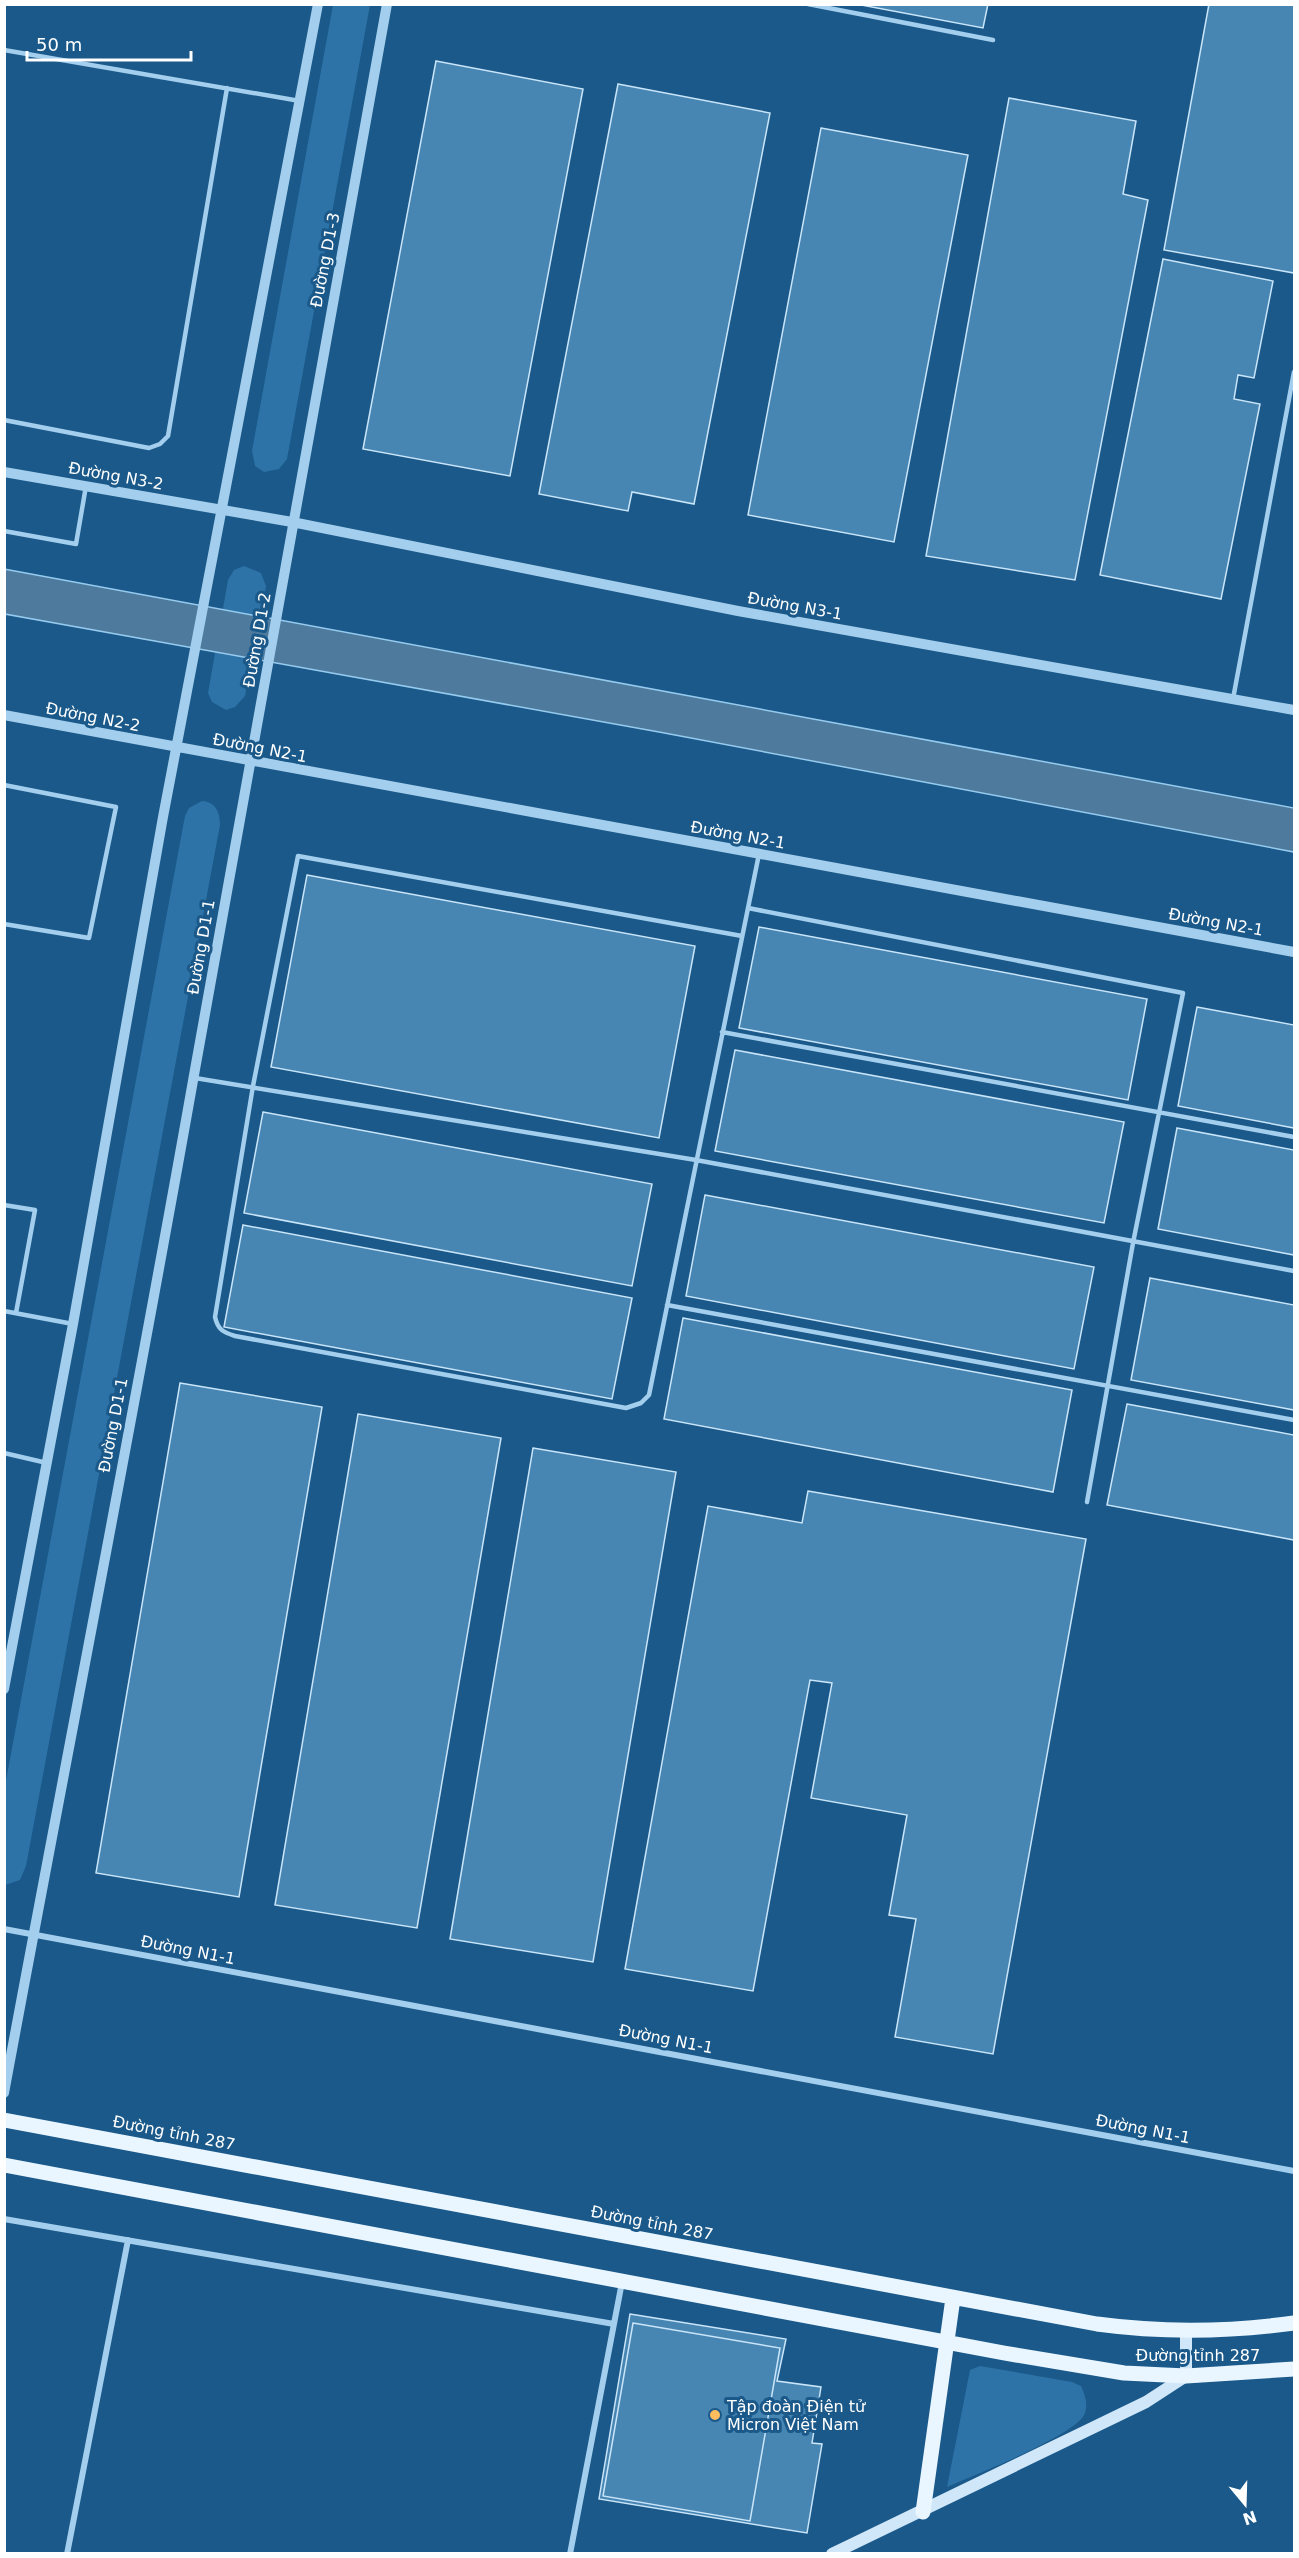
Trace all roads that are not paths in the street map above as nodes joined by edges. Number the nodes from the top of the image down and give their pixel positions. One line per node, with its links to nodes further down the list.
1 (318, 4): 7 (street)
2 (387, 4): 13 (street, Đường D1-3)
3 (808, 4): 4 (lane)
4 (993, 40)
5 (4, 51): 6 (lane)
6 (227, 88): 7 (lane); 9 (lane)
7 (300, 101): 12 (street)
8 (1294, 372): 15 (lane)
9 (4, 420)
10 (4, 472): 11 (street, Đường N3-2)
11 (86, 486): 12 (street, Đường N3-2); 14 (lane)
12 (222, 509): 13 (street, Đường N3-2); 18 (street)
13 (292, 522): 15 (street, Đường N3-1); 19 (street, Đường D1-2)
14 (4, 531)
15 (1233, 699): 16 (street, Đường N3-1)
16 (1294, 710)
17 (4, 716): 18 (street, Đường N2-2)
18 (176, 747): 19 (street, Đường N2-1); 38 (street)
19 (251, 763): 21 (street, Đường N2-1); 27 (street, Đường D1-1)
20 (4, 785): 23 (lane)
21 (759, 854): 22 (lane); 25 (street, Đường N2-1)
22 (748, 908): 24 (lane); 29 (lane)
23 (4, 924)
24 (742, 936): 26 (lane); 28 (lane)
25 (1294, 952)
26 (722, 1032): 29 (lane); 31 (lane)
27 (194, 1078): 28 (lane); 46 (street, Đường D1-1)
28 (253, 1086): 31 (lane); 35 (lane)
29 (1159, 1112): 30 (lane); 33 (lane)
30 (1294, 1137)
31 (696, 1160): 33 (lane); 35 (lane)
32 (4, 1205): 37 (lane)
33 (1134, 1243): 34 (lane); 39 (lane)
34 (1294, 1271)
35 (667, 1305): 39 (lane)
36 (4, 1311): 37 (lane)
37 (16, 1313): 38 (lane)
38 (73, 1324): 42 (street)
39 (1108, 1386): 40 (lane); 43 (lane)
40 (1294, 1420)
41 (4, 1453): 42 (lane)
42 (47, 1463): 44 (street)
43 (1088, 1502)
44 (4, 1689)
45 (4, 1929): 46 (street, Đường N1-1)
46 (32, 1934): 47 (street, Đường D1-1); 50 (street, Đường N1-1)
47 (4, 2092)
48 (4, 2120): 54 (main road, Đường tỉnh 287)
49 (4, 2165): 53 (main road, Đường tỉnh 287)
50 (1294, 2171)
51 (4, 2218): 52 (street)
52 (128, 2240): 56 (street); 62 (street)
53 (622, 2282): 56 (street); 58 (main road, Đường tỉnh 287)
54 (953, 2298): 57 (main road, Đường tỉnh 287); 58 (main road)
55 (1294, 2323): 57 (main road, Đường tỉnh 287)
56 (614, 2324): 63 (street)
57 (1186, 2331): 60 (main road)
58 (946, 2342): 60 (main road, Đường tỉnh 287); 61 (main road)
59 (1294, 2369): 60 (main road, Đường tỉnh 287)
60 (1186, 2376): 61 (main road)
61 (922, 2512): 64 (main road)
62 (67, 2553)
63 (570, 2553)
64 (832, 2553)

